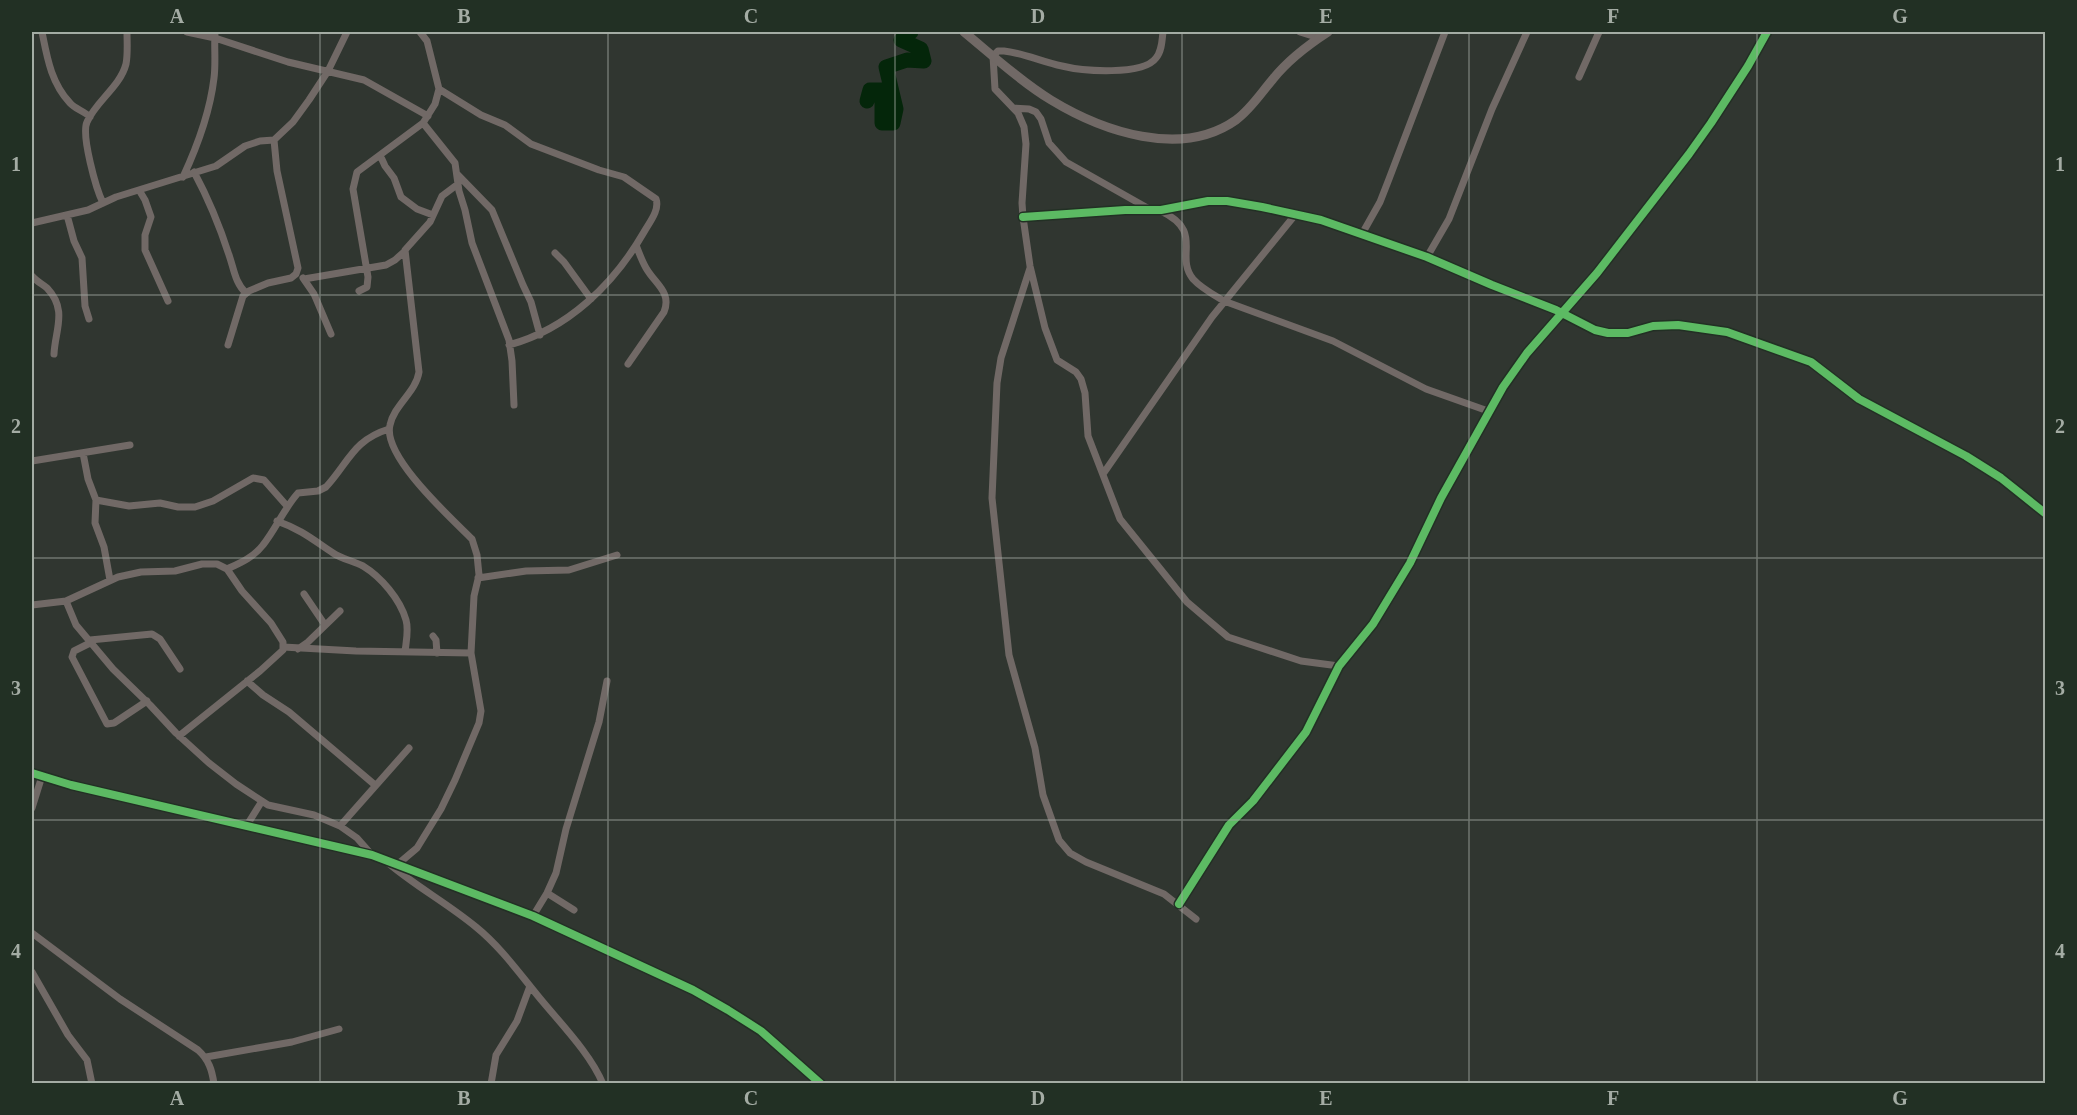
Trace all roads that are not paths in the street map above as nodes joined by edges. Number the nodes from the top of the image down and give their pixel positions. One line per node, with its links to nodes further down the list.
1 (42, 32): 21 (street)
2 (127, 32): 21 (street)
3 (187, 32): 14 (street)
4 (347, 32): 17 (street)
5 (420, 32): 19 (street)
6 (964, 32): 16 (street)
7 (1163, 32): 16 (street)
8 (1300, 32): 15 (street)
9 (1328, 32): 15 (street)
10 (1445, 32): 38 (street)
11 (1527, 32): 42 (street)
12 (1599, 32): 18 (street)
13 (1767, 32): 53 (street)
14 (215, 35): 17 (street); 27 (street)
15 (1319, 38): 16 (street)
16 (993, 56): 20 (street)
17 (328, 71): 22 (street); 23 (street)
18 (1579, 77)
19 (440, 89): 22 (street); 39 (street)
20 (1014, 108): 31 (street); 36 (street)
21 (90, 117): 30 (street)
22 (425, 120): 24 (street); 26 (street)
23 (274, 140): 25 (street); 45 (street)
24 (380, 155): 35 (street); 44 (street)
25 (195, 172): 27 (street); 49 (street)
26 (457, 174): 28 (street); 56 (street)
27 (183, 177): 29 (street)
28 (458, 184): 35 (street); 58 (street)
29 (139, 190): 30 (street); 51 (street)
30 (103, 202): 33 (street)
31 (1152, 210): 32 (street); 36 (street)
32 (1161, 210): 34 (street); 52 (street)
33 (67, 215): 37 (street); 54 (street)
34 (1295, 215): 38 (street); 52 (street)
35 (433, 216): 40 (street)
36 (1023, 217): 43 (street)
37 (32, 224)
38 (1362, 234): 42 (street)
39 (636, 245): 50 (street); 60 (street)
40 (405, 251): 44 (street); 63 (street)
41 (555, 253): 50 (street)
42 (1427, 257): 53 (street)
43 (1030, 266): 67 (street); 107 (street)
44 (368, 267): 47 (street); 48 (street)
45 (296, 274): 47 (street); 49 (street)
46 (32, 276): 59 (street)
47 (304, 279): 55 (street)
48 (359, 291)
49 (246, 293): 57 (street)
50 (591, 299): 56 (street)
51 (168, 301)
52 (1224, 301): 62 (street); 67 (street)
53 (1561, 313): 62 (street); 70 (street)
54 (89, 320)
55 (331, 334)
56 (540, 335): 58 (street)
57 (228, 345)
58 (509, 345): 61 (street)
59 (54, 354)
60 (628, 364)
61 (514, 405)
62 (1488, 411): 88 (street)
63 (389, 429): 69 (street); 74 (street)
64 (130, 445): 65 (street)
65 (83, 453): 66 (street); 68 (street)
66 (32, 461)
67 (1103, 474): 88 (street)
68 (96, 500): 69 (street); 75 (street)
69 (287, 506): 71 (street)
70 (2046, 514)
71 (277, 521): 73 (street); 85 (street)
72 (617, 555): 74 (street)
73 (227, 569): 75 (street); 83 (street)
74 (478, 578): 87 (street)
75 (110, 580): 77 (street)
76 (304, 594): 80 (street)
77 (66, 601): 78 (street); 82 (street)
78 (32, 605)
79 (340, 611): 80 (street)
80 (325, 625): 84 (street)
81 (433, 636): 86 (street)
82 (91, 641): 89 (street); 92 (street); 92 (street)
83 (283, 647): 84 (street); 90 (street)
84 (298, 649): 85 (street)
85 (405, 652): 86 (street)
86 (437, 652): 87 (street)
87 (471, 653): 105 (street)
88 (1339, 666): 107 (street)
89 (180, 669)
90 (247, 681): 93 (street); 97 (street)
91 (607, 681): 106 (street)
92 (147, 701): 93 (street)
93 (180, 736): 99 (street)
94 (409, 748): 97 (street)
95 (32, 773): 96 (street)
96 (42, 776): 98 (street); 101 (street)
97 (375, 785): 102 (street)
98 (34, 791): 100 (street)
99 (262, 801): 101 (street); 102 (street)
100 (32, 808)
101 (247, 825): 103 (street)
102 (340, 826): 103 (street)
103 (372, 855): 104 (street)
104 (383, 859): 105 (street); 113 (street)
105 (398, 864): 109 (street)
106 (547, 893): 108 (street); 109 (street)
107 (1179, 904): 110 (street)
108 (574, 910)
109 (533, 916): 120 (street)
110 (1196, 919)
111 (32, 933): 115 (street)
112 (32, 972): 116 (street)
113 (530, 986): 118 (street); 119 (street)
114 (339, 1029): 115 (street)
115 (206, 1057): 117 (street)
116 (92, 1083)
117 (214, 1083)
118 (492, 1083)
119 (603, 1083)
120 (821, 1083)

